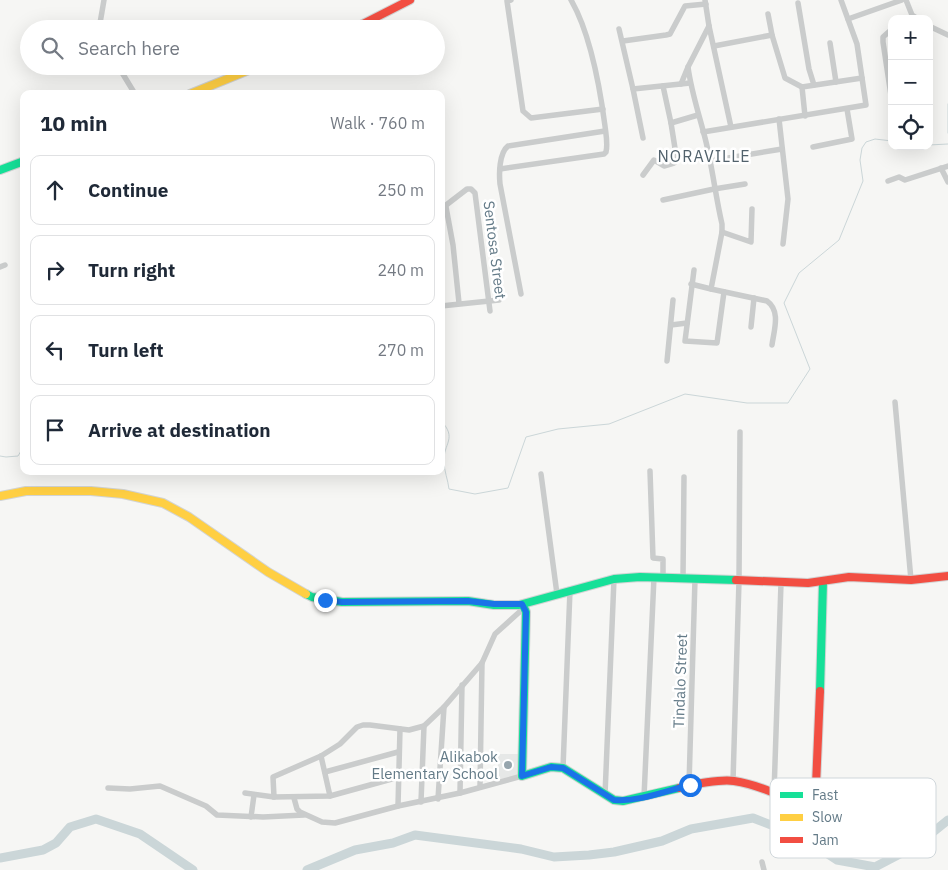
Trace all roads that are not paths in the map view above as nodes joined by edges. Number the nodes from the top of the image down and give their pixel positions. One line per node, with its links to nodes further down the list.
1 (104, 0): 13 (street)
2 (511, 0): 38 (street)
3 (571, 0): 38 (street)
4 (841, 0): 12 (street)
5 (902, 0): 12 (street)
6 (906, 0): 11 (street)
7 (407, 1): 14 (street)
8 (706, 2): 15 (street); 21 (street)
9 (798, 3): 32 (street)
10 (768, 14): 19 (street)
11 (911, 15)
12 (848, 19): 28 (street)
13 (101, 20)
14 (370, 20)
15 (709, 26): 23 (street); 24 (street)
16 (933, 28): 20 (street)
17 (619, 29): 21 (street)
18 (888, 33): 27 (street)
19 (772, 35): 23 (street); 34 (street)
20 (948, 35)
21 (623, 41): 35 (street)
22 (830, 43): 29 (street)
23 (714, 46): 44 (street)
24 (688, 66): 30 (street); 31 (street)
25 (123, 75): 36 (street)
26 (237, 75): 37 (street)
27 (888, 75)
28 (862, 78): 29 (street); 39 (street)
29 (836, 82): 32 (street)
30 (690, 83): 31 (street); 40 (street)
31 (681, 84): 33 (street)
32 (814, 85): 34 (street)
33 (663, 86): 35 (street); 43 (street)
34 (802, 87): 41 (street)
35 (632, 89): 47 (street)
36 (133, 90)
37 (200, 90)
38 (602, 108): 45 (street)
39 (847, 109): 41 (street); 48 (street)
40 (698, 115): 43 (street); 46 (street)
41 (805, 116): 42 (street)
42 (779, 119): 44 (street); 49 (street)
43 (671, 123): 56 (street)
44 (732, 127): 46 (street)
45 (605, 131): 54 (street); 54 (street)
46 (704, 132): 50 (street)
47 (643, 138)
48 (813, 148)
49 (782, 149): 50 (street); 66 (street)
50 (710, 161): 60 (street)
51 (20, 162): 55 (street)
52 (948, 166): 53 (street)
53 (941, 168): 57 (street); 58 (street)
54 (500, 169): 71 (street)
55 (0, 170)
56 (643, 175)
57 (888, 181)
58 (948, 182)
59 (745, 184): 60 (street)
60 (714, 189): 61 (street); 65 (street)
61 (663, 200)
62 (445, 207): 73 (street, Sentosa Street)
63 (752, 209): 65 (street)
64 (445, 212): 76 (street)
65 (722, 232): 69 (street)
66 (783, 244)
67 (694, 270): 68 (street)
68 (691, 284): 69 (street); 79 (street)
69 (711, 289): 70 (street)
70 (724, 292): 72 (street); 79 (street)
71 (521, 294)
72 (754, 298): 81 (street); 82 (street)
73 (489, 300): 74 (street); 76 (street); 78 (street, Sentosa Street)
74 (499, 300)
75 (673, 300): 80 (street)
76 (459, 303): 77 (street)
77 (445, 305)
78 (490, 311)
79 (687, 323): 80 (street)
80 (671, 325): 83 (street)
81 (751, 327)
82 (772, 345)
83 (667, 361)
84 (895, 402): 96 (street)
85 (740, 432): 97 (street)
86 (650, 471): 92 (street)
87 (541, 474): 101 (street)
88 (684, 477): 93 (street)
89 (0, 496): 102 (street)
90 (654, 576): 92 (street); 94 (street); 127 (street)
91 (948, 576): 96 (street)
92 (663, 577): 93 (street)
93 (683, 578): 95 (street)
94 (614, 579): 100 (street); 124 (street)
95 (695, 579): 97 (street); 117 (street, Tindalo Street)
96 (911, 580): 98 (street)
97 (739, 581): 99 (street); 116 (street)
98 (823, 582): 99 (street); 115 (street)
99 (781, 583): 114 (street)
100 (570, 590): 101 (street); 110 (street)
101 (557, 594): 102 (street)
102 (524, 606): 103 (street); 112 (street)
103 (482, 663): 104 (street); 118 (street)
104 (462, 685): 105 (street); 122 (street)
105 (444, 706): 106 (street); 129 (street)
106 (424, 726): 107 (street); 130 (street)
107 (400, 729): 108 (street); 109 (street)
108 (398, 752): 111 (street); 113 (street)
109 (321, 756): 111 (street); 126 (street)
110 (563, 768): 112 (street); 124 (street)
111 (325, 772): 125 (street)
112 (522, 776): 118 (street)
113 (399, 777): 125 (street); 131 (street)
114 (774, 778)
115 (817, 778)
116 (732, 781): 117 (street); 120 (street)
117 (690, 785): 127 (street)
118 (480, 787): 122 (street)
119 (108, 788): 133 (street)
120 (770, 792)
121 (244, 793): 123 (street)
122 (460, 793): 129 (street)
123 (254, 795): 126 (street); 133 (street)
124 (605, 795): 127 (street)
125 (330, 796): 128 (street)
126 (274, 797): 128 (street)
127 (644, 797)
128 (294, 798): 132 (street)
129 (438, 799): 130 (street)
130 (421, 802): 131 (street)
131 (398, 806): 132 (street)
132 (305, 815): 133 (street)
133 (251, 817)
134 (762, 862): 135 (street)
135 (764, 870)

